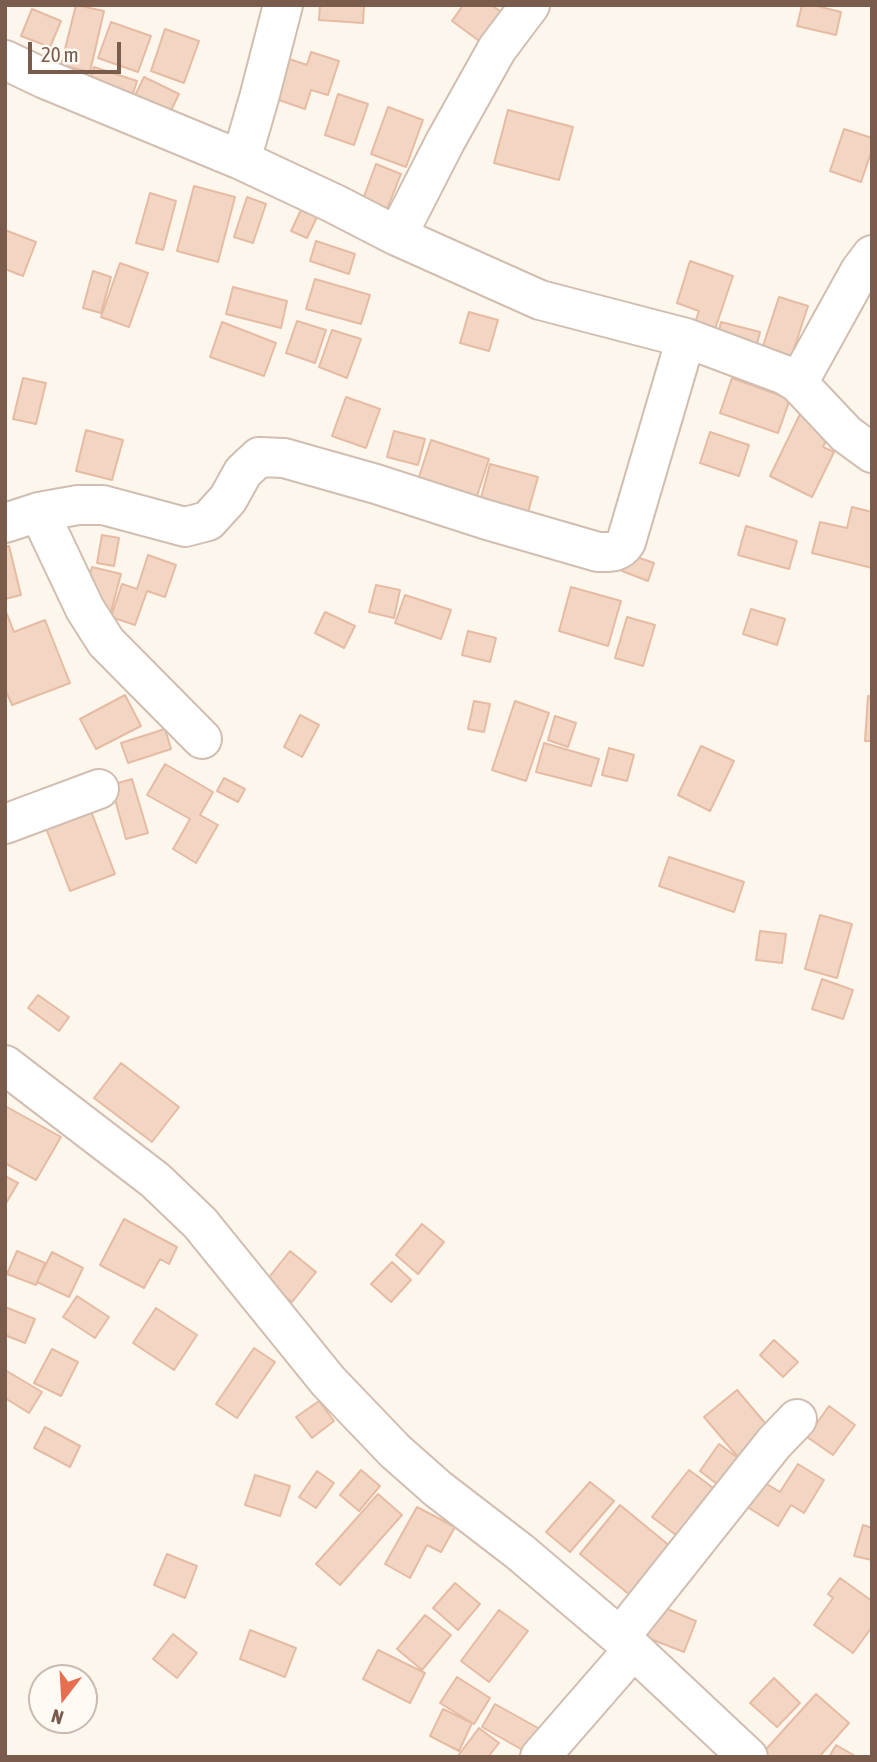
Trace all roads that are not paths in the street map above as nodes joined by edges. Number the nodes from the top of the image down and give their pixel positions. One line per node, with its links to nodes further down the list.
1 (283, 5): 4 (street)
2 (530, 5): 5 (street)
3 (5, 60): 4 (street)
4 (241, 160): 5 (street)
5 (397, 236): 7 (street)
6 (872, 255): 8 (street)
7 (686, 338): 8 (street); 10 (street)
8 (798, 383): 9 (street)
9 (872, 453)
10 (22, 517): 11 (street)
11 (202, 739)
12 (99, 789): 13 (street)
13 (5, 824)
14 (5, 1065): 16 (street)
15 (797, 1419): 16 (street)
16 (626, 1644): 17 (street); 18 (street)
17 (540, 1757)
18 (748, 1757)

